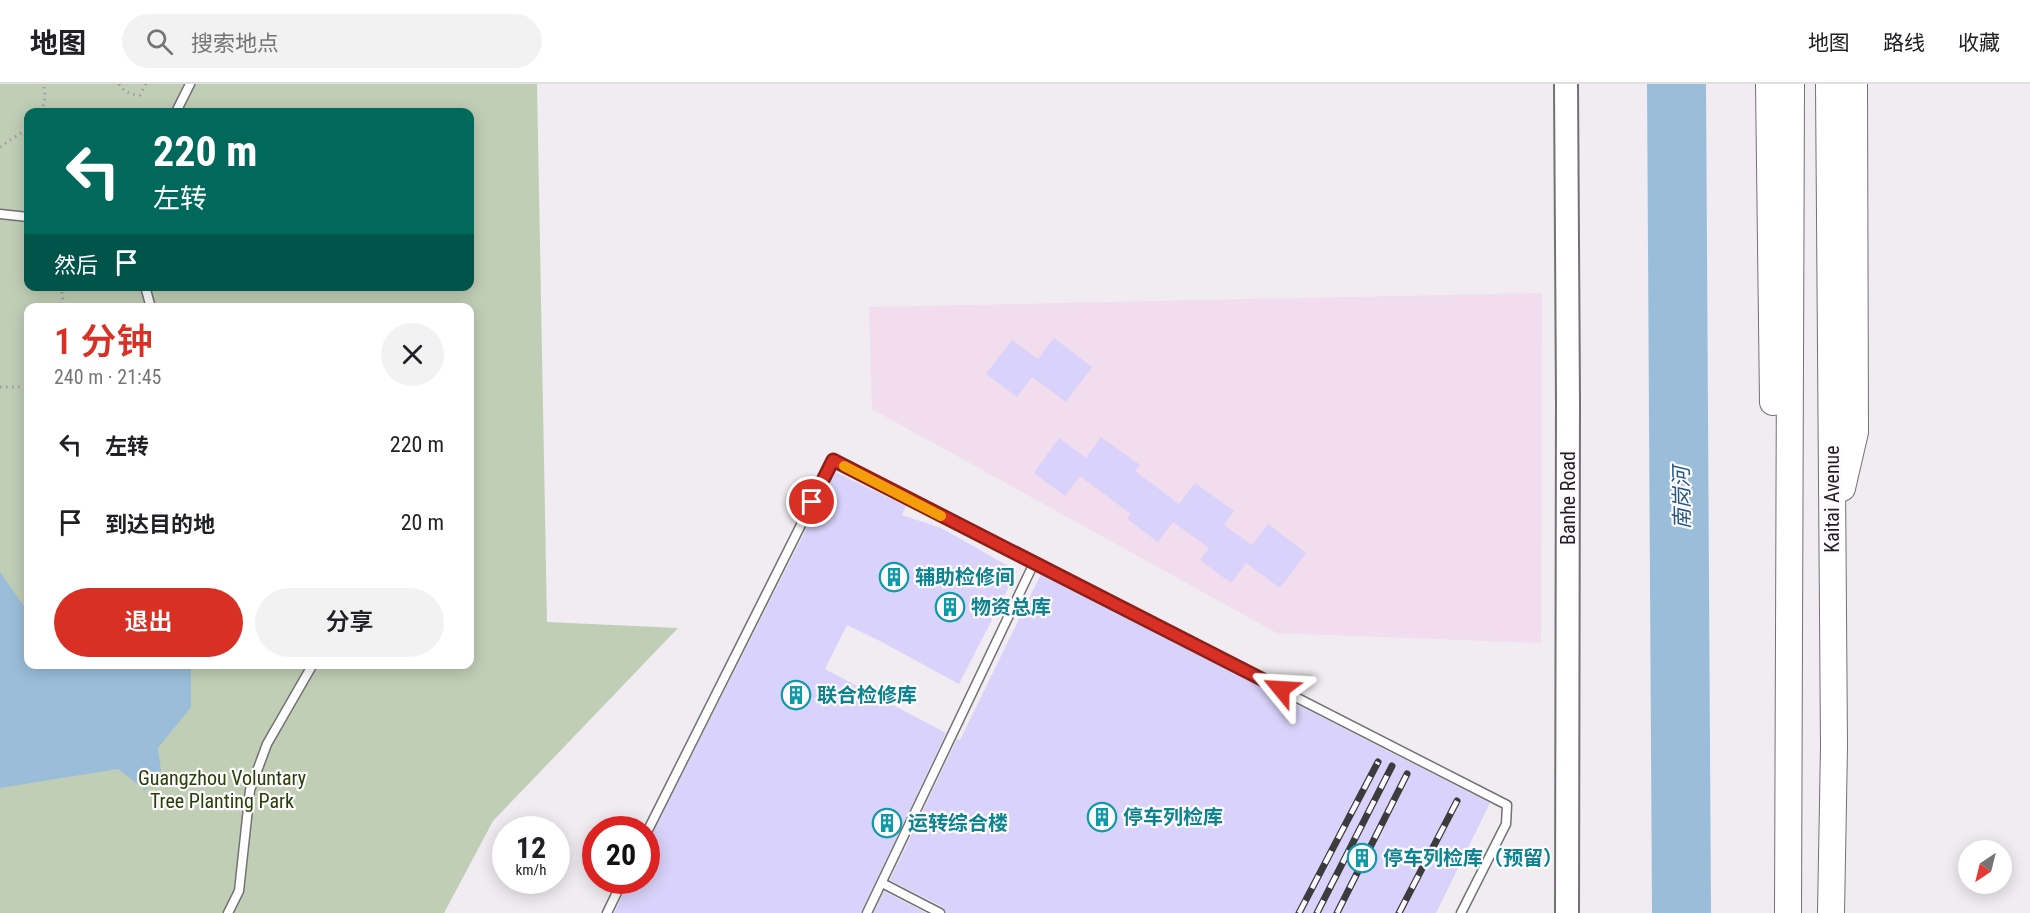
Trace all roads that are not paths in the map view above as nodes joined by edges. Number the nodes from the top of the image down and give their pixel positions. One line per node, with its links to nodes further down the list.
1 (190, 84): 8 (lane)
2 (1566, 84): 23 (street, Banhe Road)
3 (1581, 84): 24 (street, Banhe Road)
4 (1769, 84): 11 (main road)
5 (1791, 84): 11 (main road)
6 (1829, 84): 12 (main road, Kaitai Avenue)
7 (1854, 84): 12 (main road)
8 (178, 108)
9 (0, 214): 10 (lane)
10 (24, 217)
11 (1790, 522): 25 (main road)
12 (1832, 529): 26 (main road, Kaitai Avenue)
13 (1034, 563): 15 (lane); 16 (lane); 22 (lane)
14 (310, 669): 18 (lane)
15 (655, 816)
16 (882, 883): 20 (lane); 21 (lane)
17 (616, 894): 19 (lane)
18 (228, 913)
19 (607, 913)
20 (867, 913)
21 (940, 913)
22 (1461, 913)
23 (1567, 913)
24 (1582, 913)
25 (1788, 913)
26 (1832, 913)

